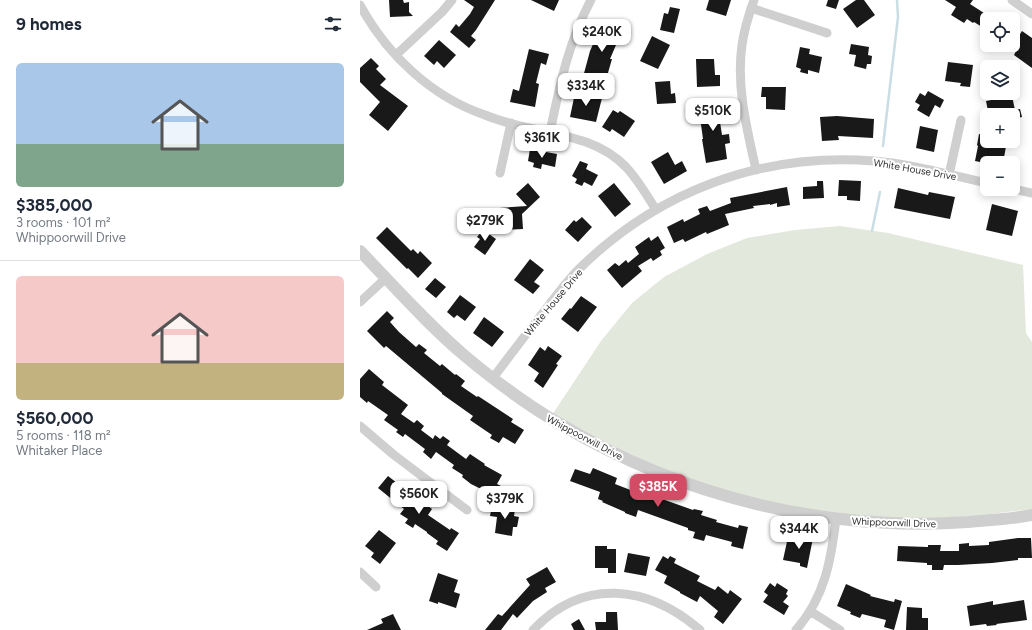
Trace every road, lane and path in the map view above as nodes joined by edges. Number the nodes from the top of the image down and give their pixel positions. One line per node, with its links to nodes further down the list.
1 (452, 0): 8 (street)
2 (591, 0): 11 (street)
3 (1012, 0): 6 (street)
4 (752, 4): 7 (street); 12 (street)
5 (360, 5): 8 (street)
6 (1032, 14)
7 (827, 33)
8 (396, 55): 10 (street)
9 (962, 120): 14 (street)
10 (510, 124): 11 (street); 13 (street)
11 (550, 132): 18 (street)
12 (756, 170): 14 (street, White House Drive); 18 (street, White House Drive)
13 (500, 173)
14 (949, 175): 15 (street, White House Drive)
15 (980, 182)
16 (1020, 190): 17 (street)
17 (1032, 193)
18 (656, 210): 22 (street, White House Drive)
19 (360, 251): 20 (street, Whippoorwill Drive)
20 (386, 278): 21 (street); 22 (street, Whippoorwill Drive)
21 (360, 302)
22 (493, 378): 26 (street, Whippoorwill Drive)
23 (360, 426): 24 (street)
24 (467, 510)
25 (1032, 515): 26 (street, Whippoorwill Drive)
26 (836, 519): 29 (street)
27 (360, 572): 28 (street)
28 (376, 587)
29 (810, 611): 32 (street); 33 (street)
30 (533, 630): 31 (street)
31 (700, 630)
32 (796, 630)
33 (840, 630)

